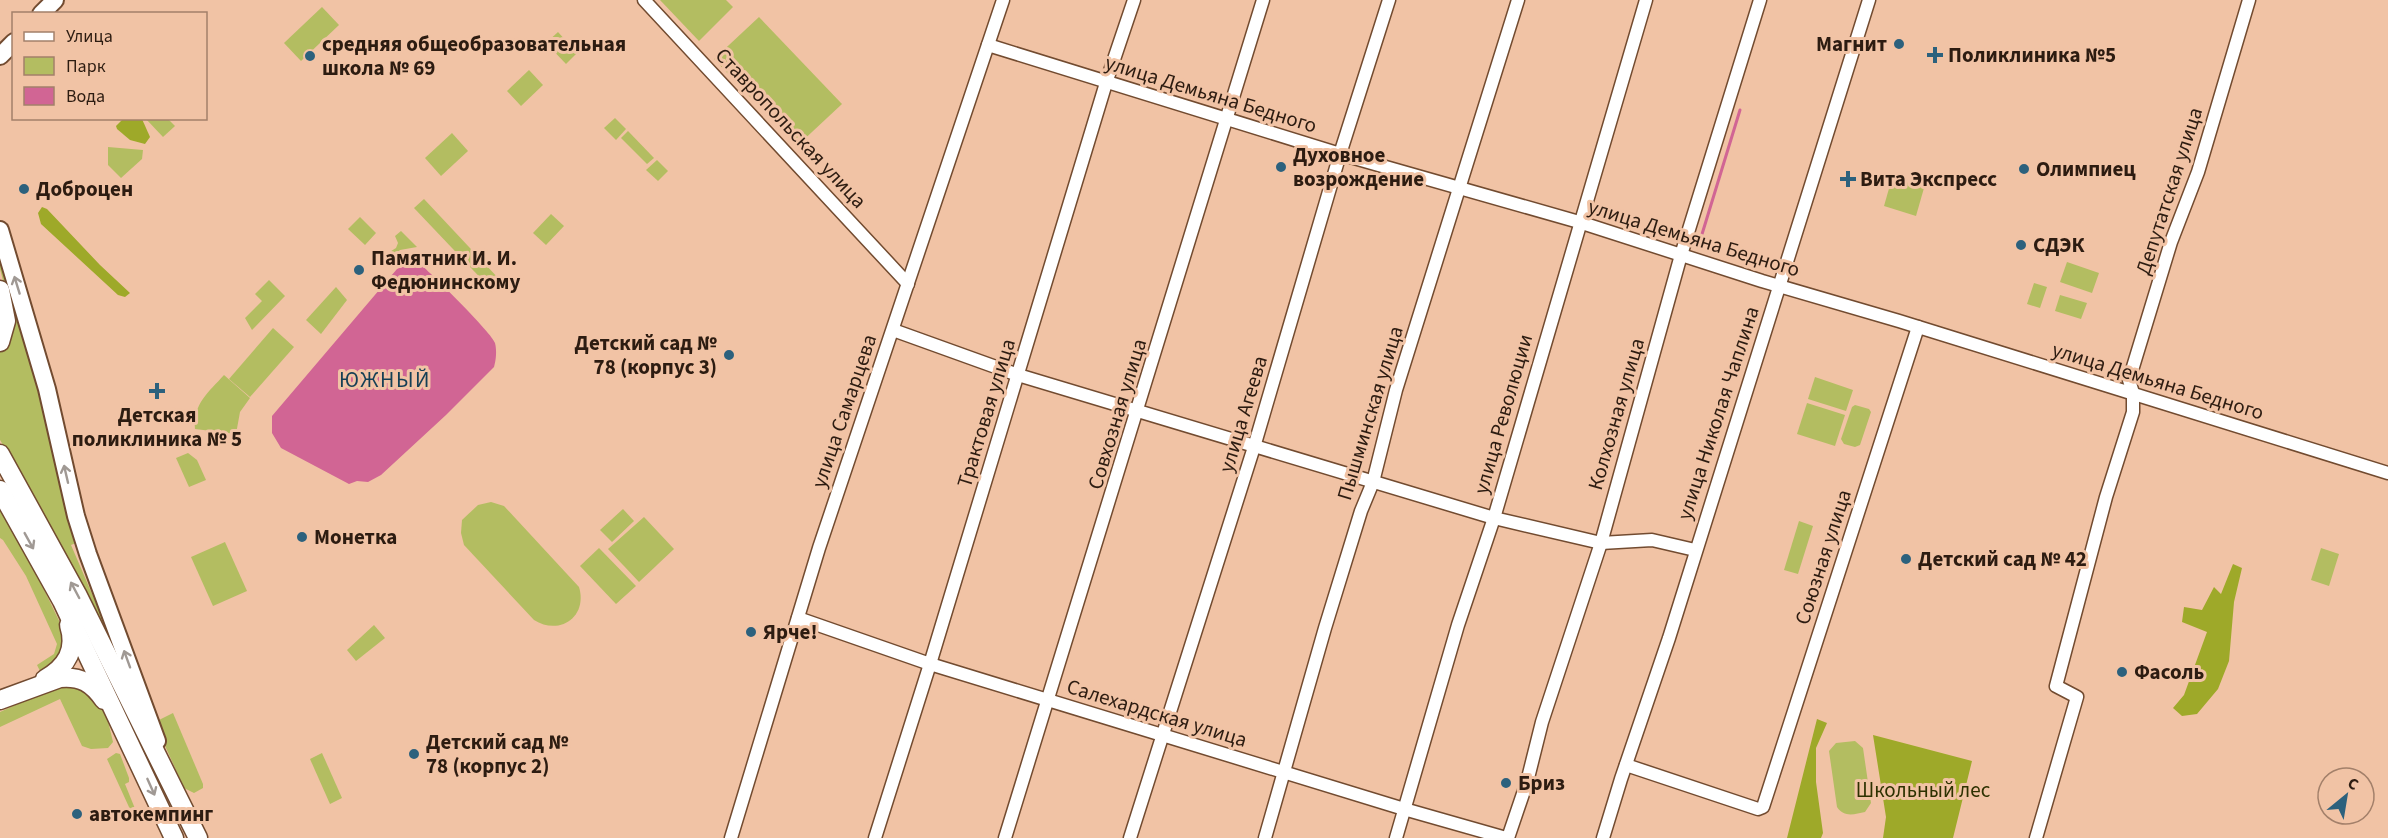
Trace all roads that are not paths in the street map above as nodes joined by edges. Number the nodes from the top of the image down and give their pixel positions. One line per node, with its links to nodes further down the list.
1 (55, 0): 12 (main road)
2 (644, 0): 23 (street, Ставропольская улица)
3 (1003, 0): 14 (street, улица Самарцева)
4 (1134, 0): 16 (street, Трактовая улица)
5 (1263, 0): 17 (street, Совхозная улица)
6 (1389, 0): 18 (street, улица Агеева)
7 (1518, 0): 19 (street, Пышминская улица)
8 (1646, 0): 20 (street, улица Революции)
9 (1760, 0): 22 (street, Колхозная улица)
10 (1869, 0): 24 (street, улица Николая Чаплина)
11 (2249, 0): 30 (street, Депутатская улица)
12 (43, 12)
13 (12, 44): 15 (main road)
14 (988, 45): 16 (street, улица Демьяна Бедного); 23 (street, улица Самарцева)
15 (0, 56)
16 (1106, 83): 17 (street, улица Демьяна Бедного); 29 (street, Трактовая улица)
17 (1226, 119): 18 (street, улица Демьяна Бедного); 31 (street, Совхозная улица)
18 (1340, 154): 19 (street, улица Демьяна Бедного); 32 (street, улица Агеева)
19 (1460, 188): 20 (street, улица Демьяна Бедного); 35 (street, Пышминская улица)
20 (1579, 222): 22 (street, улица Демьяна Бедного); 37 (street, улица Революции)
21 (0, 230): 50 (main road, one-way to 21)
22 (1681, 255): 24 (street, улица Демьяна Бедного); 38 (street, Колхозная улица)
23 (908, 284): 27 (street, улица Самарцева)
24 (1779, 286): 26 (street, улица Демьяна Бедного); 39 (street, улица Николая Чаплина)
25 (0, 290): 28 (highway)
26 (1918, 327): 30 (street, улица Демьяна Бедного); 48 (street, Союзная улица)
27 (893, 330): 29 (street); 41 (street, улица Самарцева)
28 (0, 342)
29 (1018, 375): 31 (street); 42 (street, Трактовая улица)
30 (2133, 393): 34 (street, улица Демьяна Бедного); 62 (street, Депутатская улица)
31 (1138, 411): 32 (street); 45 (street, Совхозная улица)
32 (1254, 447): 35 (street); 46 (street, улица Агеева)
33 (0, 454): 50 (highway, one-way to 33)
34 (2388, 472)
35 (1373, 482): 37 (street); 49 (street, Пышминская улица)
36 (0, 490): 40 (highway, one-way to 40)
37 (1494, 518): 38 (street); 51 (street, улица Революции)
38 (1601, 543): 39 (street); 60 (street, Колхозная улица)
39 (1695, 550): 48 (street, улица Николая Чаплина)
40 (62, 601): 43 (highway); 47 (highway)
41 (798, 618): 42 (street, Салехардская улица); 54 (street, улица Самарцева)
42 (930, 664): 45 (street, Салехардская улица); 55 (street, Трактовая улица)
43 (30, 688): 44 (highway); 47 (highway)
44 (0, 700)
45 (1048, 700): 46 (street, Салехардская улица); 56 (street, Совхозная улица)
46 (1163, 736): 49 (street, Салехардская улица); 57 (street, улица Агеева)
47 (128, 737): 52 (highway, one-way to 52)
48 (1626, 765): 61 (street, улица Николая Чаплина)
49 (1284, 773): 51 (street, Салехардская улица); 58 (street, Пышминская улица)
50 (176, 793): 53 (highway)
51 (1404, 809): 59 (street, улица Революции); 60 (street, Салехардская улица)
52 (174, 838)
53 (198, 838)
54 (731, 838)
55 (875, 838)
56 (1005, 838)
57 (1130, 838)
58 (1265, 838)
59 (1395, 838)
60 (1507, 838)
61 (1603, 838)
62 (2036, 838)

